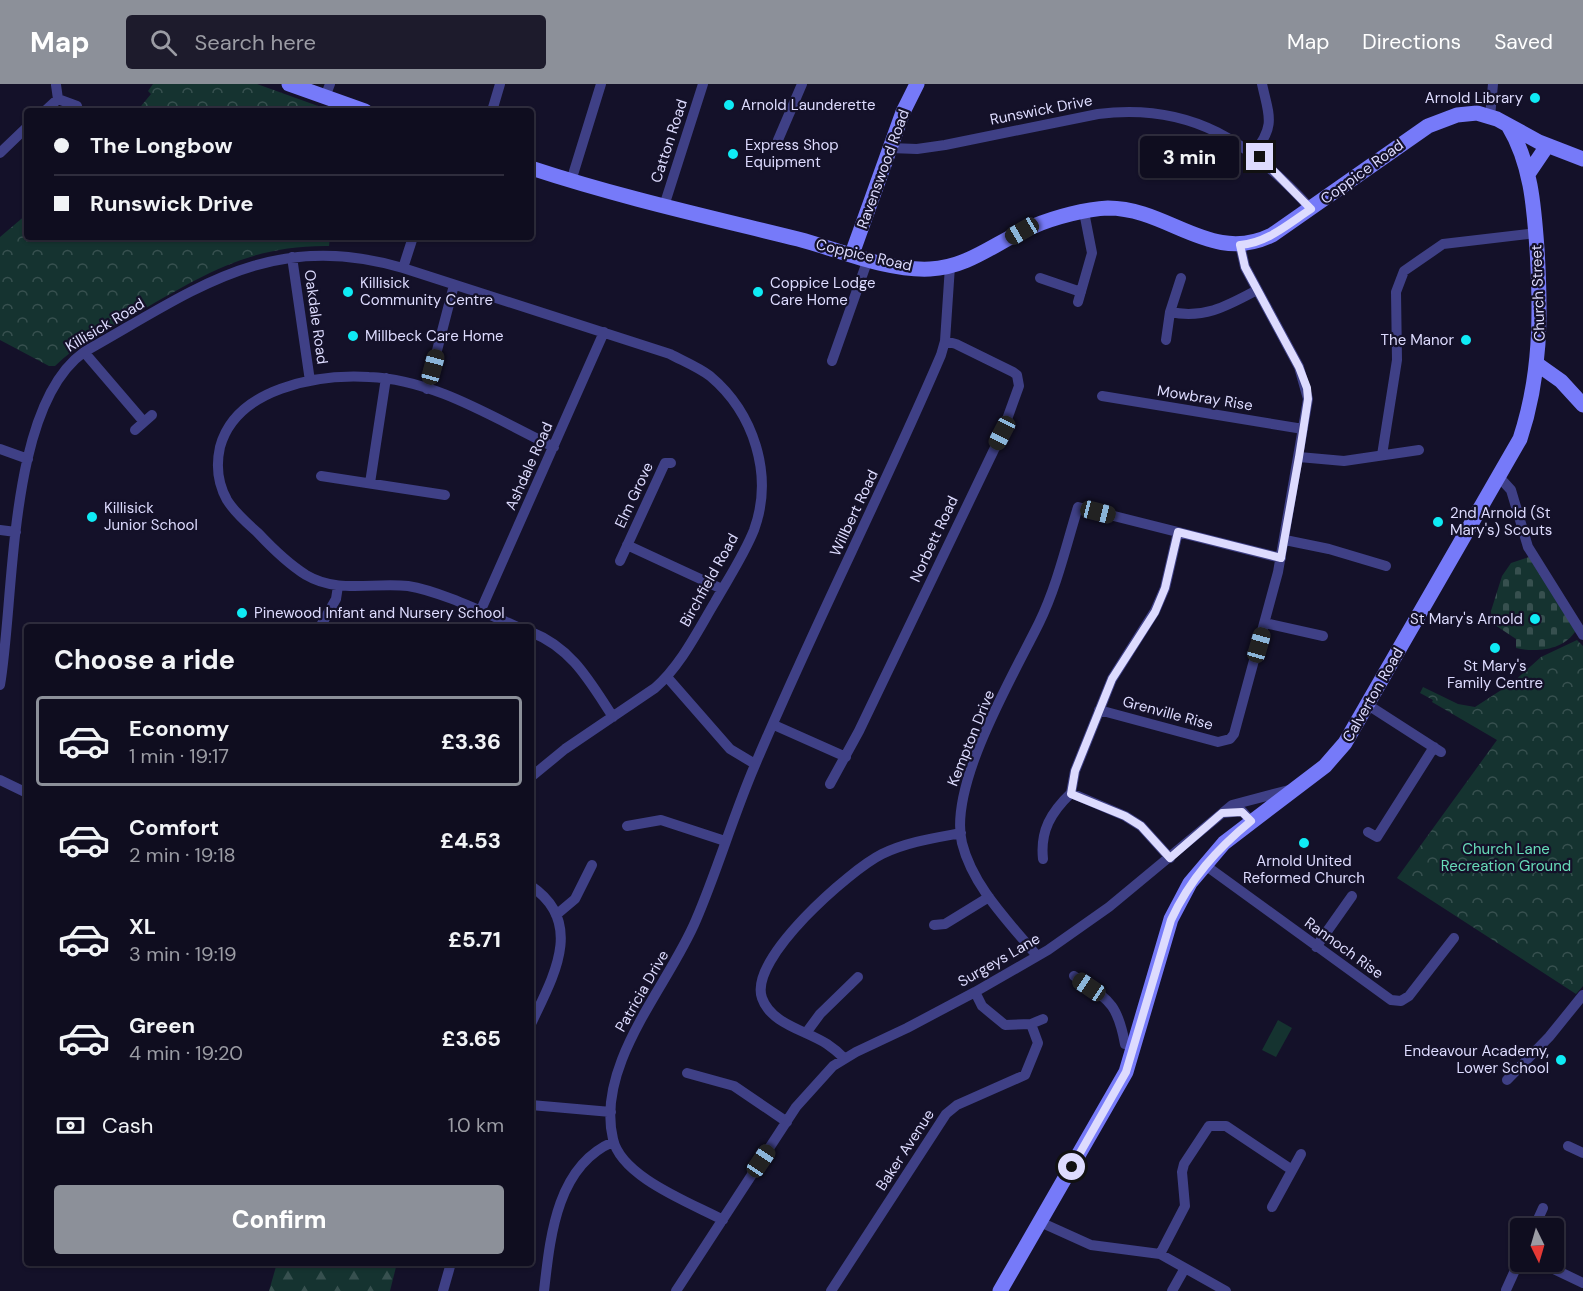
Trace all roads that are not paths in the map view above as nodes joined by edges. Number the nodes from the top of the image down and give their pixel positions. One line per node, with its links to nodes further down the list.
1 (289, 84): 10 (street)
2 (500, 84): 15 (street)
3 (601, 84): 27 (street)
4 (703, 84): 28 (street, Catton Road)
5 (802, 84): 19 (street)
6 (917, 84): 21 (street, Ravenswood Road)
7 (1262, 84): 23 (street)
8 (1493, 84): 16 (street)
9 (56, 86): 11 (street)
10 (328, 91): 14 (street)
11 (58, 99): 12 (street); 13 (street)
12 (77, 106)
13 (48, 108)
14 (359, 108)
15 (493, 108)
16 (1490, 117): 17 (street, Coppice Road); 29 (street, Coppice Road)
17 (1508, 125): 20 (street, Coppice Road); 26 (street, Church Street)
18 (24, 131): 22 (street)
19 (778, 140)
20 (1543, 144): 24 (street, Coppice Road); 26 (street, Church Street)
21 (890, 148): 23 (street, Runswick Drive); 34 (street, Ravenswood Road)
22 (0, 153)
23 (1254, 153): 29 (street, Runswick Drive)
24 (1582, 158)
25 (534, 169): 27 (street, Coppice Road)
26 (1528, 174): 31 (street, Church Street)
27 (571, 181): 28 (street, Coppice Road)
28 (664, 206): 34 (street, Coppice Road)
29 (1311, 209): 33 (street, Coppice Road)
30 (1084, 212): 33 (street, Coppice Road); 37 (street, Coppice Road); 40 (street)
31 (1536, 233): 49 (street, Church Street); 60 (street)
32 (412, 240): 38 (street)
33 (1240, 245): 42 (street)
34 (852, 254): 36 (street, Coppice Road)
35 (292, 257): 38 (street, Killisick Road); 47 (street, Killisick Road); 51 (street, Oakdale Road)
36 (868, 259): 37 (street, Coppice Road); 48 (street)
37 (950, 266): 46 (street, Willbert Road)
38 (404, 268): 41 (street, Birchfield Road)
39 (1181, 278): 43 (street)
40 (1044, 283)
41 (454, 285): 44 (street, Birchfield Road); 52 (street)
42 (1257, 290): 43 (street); 55 (street)
43 (1170, 312): 45 (street)
44 (604, 332): 57 (street, Ashdale Road); 77 (street, Birchfield Road)
45 (1166, 340)
46 (945, 341): 90 (street, Willbert Road); 91 (street, Norbett Road)
47 (84, 352): 56 (street); 62 (street, Killisick Road)
48 (832, 361)
49 (1537, 364): 54 (street); 65 (street, Church Street)
50 (386, 378): 51 (street); 52 (street); 66 (street)
51 (310, 381): 76 (street)
52 (427, 389): 57 (street)
53 (1102, 396): 55 (street, Mowbray Rise)
54 (1583, 405)
55 (1303, 429): 61 (street)
56 (135, 430)
57 (554, 447): 78 (street, Ashdale Road)
58 (0, 449): 62 (street)
59 (1419, 450): 60 (street)
60 (1382, 455): 61 (street)
61 (1299, 457): 71 (street)
62 (28, 459): 69 (street, Killisick Road)
63 (671, 463): 72 (street, Elm Grove)
64 (321, 476): 66 (street)
65 (1500, 478): 83 (street); 87 (street, Calverton Road)
66 (370, 483): 67 (street)
67 (445, 495)
68 (0, 530): 69 (street)
69 (16, 532): 86 (street, Killisick Road)
70 (1178, 532): 73 (street); 88 (street); 104 (street, Kempton Drive)
71 (1285, 540): 73 (street); 75 (street)
72 (627, 545): 74 (street, Elm Grove); 77 (street, Elm Grove)
73 (1281, 558): 79 (street)
74 (620, 561)
75 (1386, 566)
76 (338, 586): 78 (street); 80 (street)
77 (722, 590): 85 (street, Birchfield Road)
78 (480, 612): 81 (street)
79 (1265, 623): 84 (street); 88 (street, Grenville Rise)
80 (322, 624)
81 (510, 624)
82 (534, 633): 89 (street)
83 (1583, 635)
84 (1323, 636)
85 (667, 677): 89 (street, Birchfield Road); 92 (street)
86 (0, 685)
87 (1368, 705): 96 (street, Calverton Road); 103 (street)
88 (1099, 710): 98 (street)
89 (613, 717): 93 (street, Birchfield Road)
90 (774, 725): 91 (street); 92 (street, Willbert Road)
91 (846, 757): 95 (street, Norbett Road)
92 (755, 764): 105 (street, Patricia Drive)
93 (534, 775)
94 (0, 780): 97 (street)
95 (830, 784)
96 (1296, 788): 99 (street, Surgeys Lane); 101 (street, Calverton Road)
97 (24, 792)
98 (1071, 794): 106 (street); 107 (street)
99 (1248, 799): 100 (street, Surgeys Lane); 101 (street)
100 (1222, 813): 101 (street); 106 (street, Surgeys Lane)
101 (1257, 817): 109 (street, Calverton Road)
102 (627, 826): 105 (street)
103 (1368, 832)
104 (961, 833): 112 (street, Kempton Drive); 127 (street)
105 (725, 841): 133 (street, Patricia Drive)
106 (1170, 858): 119 (street, Surgeys Lane)
107 (1042, 859)
108 (592, 865): 114 (street)
109 (1204, 865): 118 (street, Rannoch Rise); 128 (street, Calverton Road)
110 (534, 888): 114 (street)
111 (1352, 896): 113 (street)
112 (989, 897): 116 (street); 119 (street, Kempton Drive)
113 (1344, 908): 115 (street); 118 (street)
114 (556, 915): 124 (street)
115 (1354, 915)
116 (934, 925)
117 (1454, 938): 118 (street, Rannoch Rise)
118 (1316, 947)
119 (1037, 956): 122 (street, Surgeys Lane)
120 (1074, 976): 128 (street)
121 (858, 977): 127 (street)
122 (975, 992): 126 (street); 129 (street, Surgeys Lane)
123 (1583, 995): 131 (street)
124 (534, 1018)
125 (1043, 1019): 126 (street)
126 (1031, 1024): 155 (street, Baker Avenue)
127 (806, 1033): 129 (street)
128 (1135, 1046): 144 (street, Calverton Road)
129 (844, 1058): 134 (street, Surgeys Lane)
130 (687, 1073): 134 (street)
131 (1507, 1080)
132 (534, 1105): 133 (street)
133 (610, 1112): 135 (street, Patricia Drive)
134 (787, 1122): 143 (street, Surgeys Lane)
135 (613, 1142): 143 (street, Patricia Drive); 153 (street)
136 (1569, 1146): 138 (street)
137 (1301, 1154): 139 (street)
138 (1580, 1155)
139 (1292, 1170): 140 (street); 145 (street)
140 (1272, 1207)
141 (1544, 1214): 142 (street)
142 (1541, 1218)
143 (723, 1220): 154 (street, Surgeys Lane)
144 (1040, 1222): 145 (street); 156 (street, Calverton Road)
145 (1160, 1254): 147 (street)
146 (450, 1266): 152 (street)
147 (1185, 1268): 157 (street); 158 (street)
148 (1516, 1272): 151 (street)
149 (1560, 1272): 150 (street)
150 (1583, 1283)
151 (1511, 1289)
152 (443, 1291)
153 (544, 1291)
154 (676, 1291)
155 (831, 1291)
156 (1000, 1291)
157 (1172, 1291)
158 (1226, 1291)

